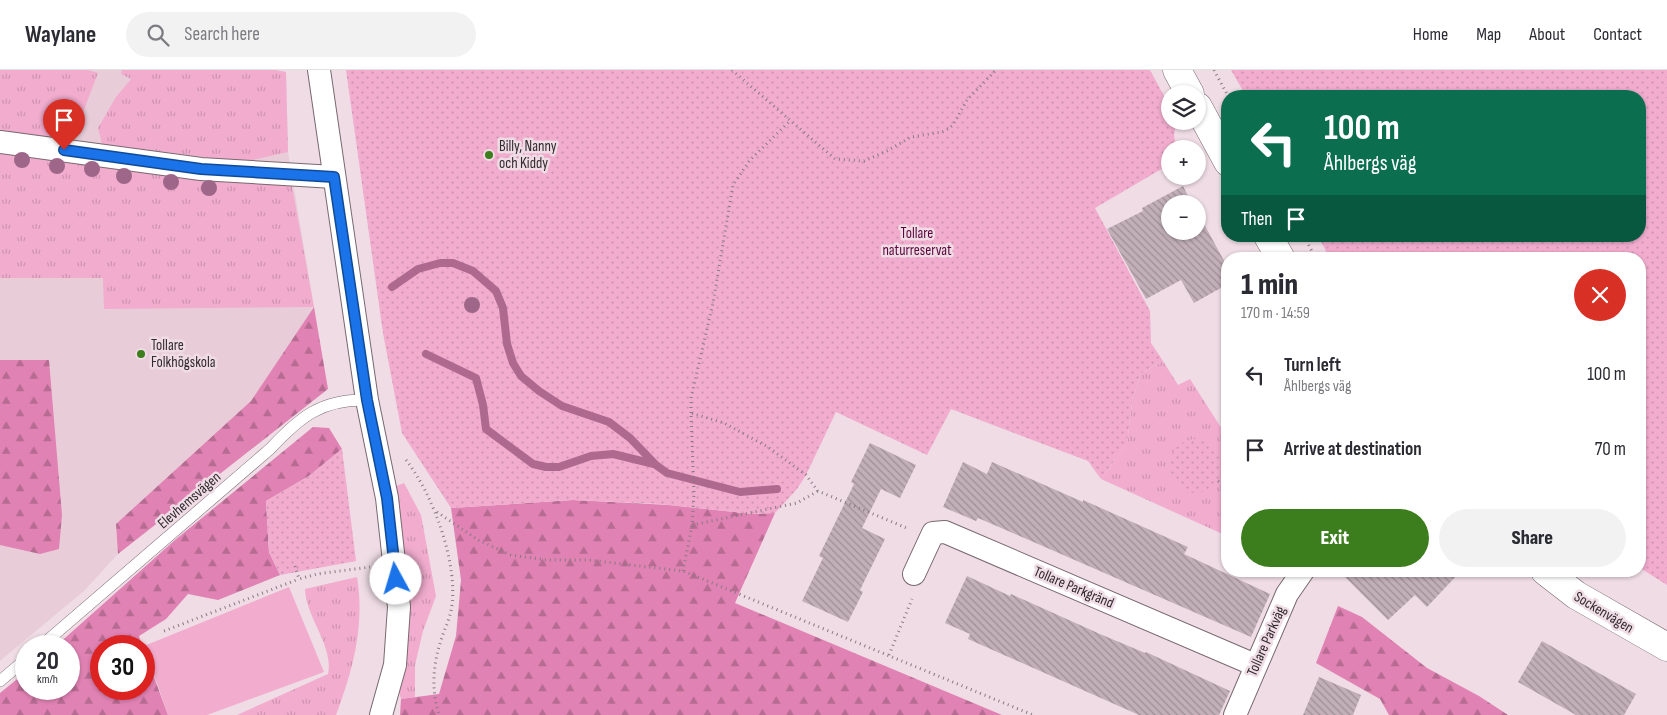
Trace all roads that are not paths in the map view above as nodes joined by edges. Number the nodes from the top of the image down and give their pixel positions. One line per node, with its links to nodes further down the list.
1 (319, 70): 7 (street)
2 (1177, 70): 3 (street)
3 (1185, 85)
4 (1206, 122): 6 (street)
5 (0, 142): 7 (street)
6 (1221, 149)
7 (334, 177): 8 (street)
8 (367, 400): 12 (lane, Elevhemsvägen); 17 (street)
9 (914, 574): 14 (street, Tollare Parkgränd)
10 (1299, 577): 14 (street, Tollare Parkväg)
11 (1553, 577): 13 (street, Sockenvägen)
12 (54, 635)
13 (1667, 647)
14 (1255, 665): 18 (street, Tollare Parkväg)
15 (15, 668): 16 (lane)
16 (0, 681)
17 (381, 715)
18 (1235, 715)

